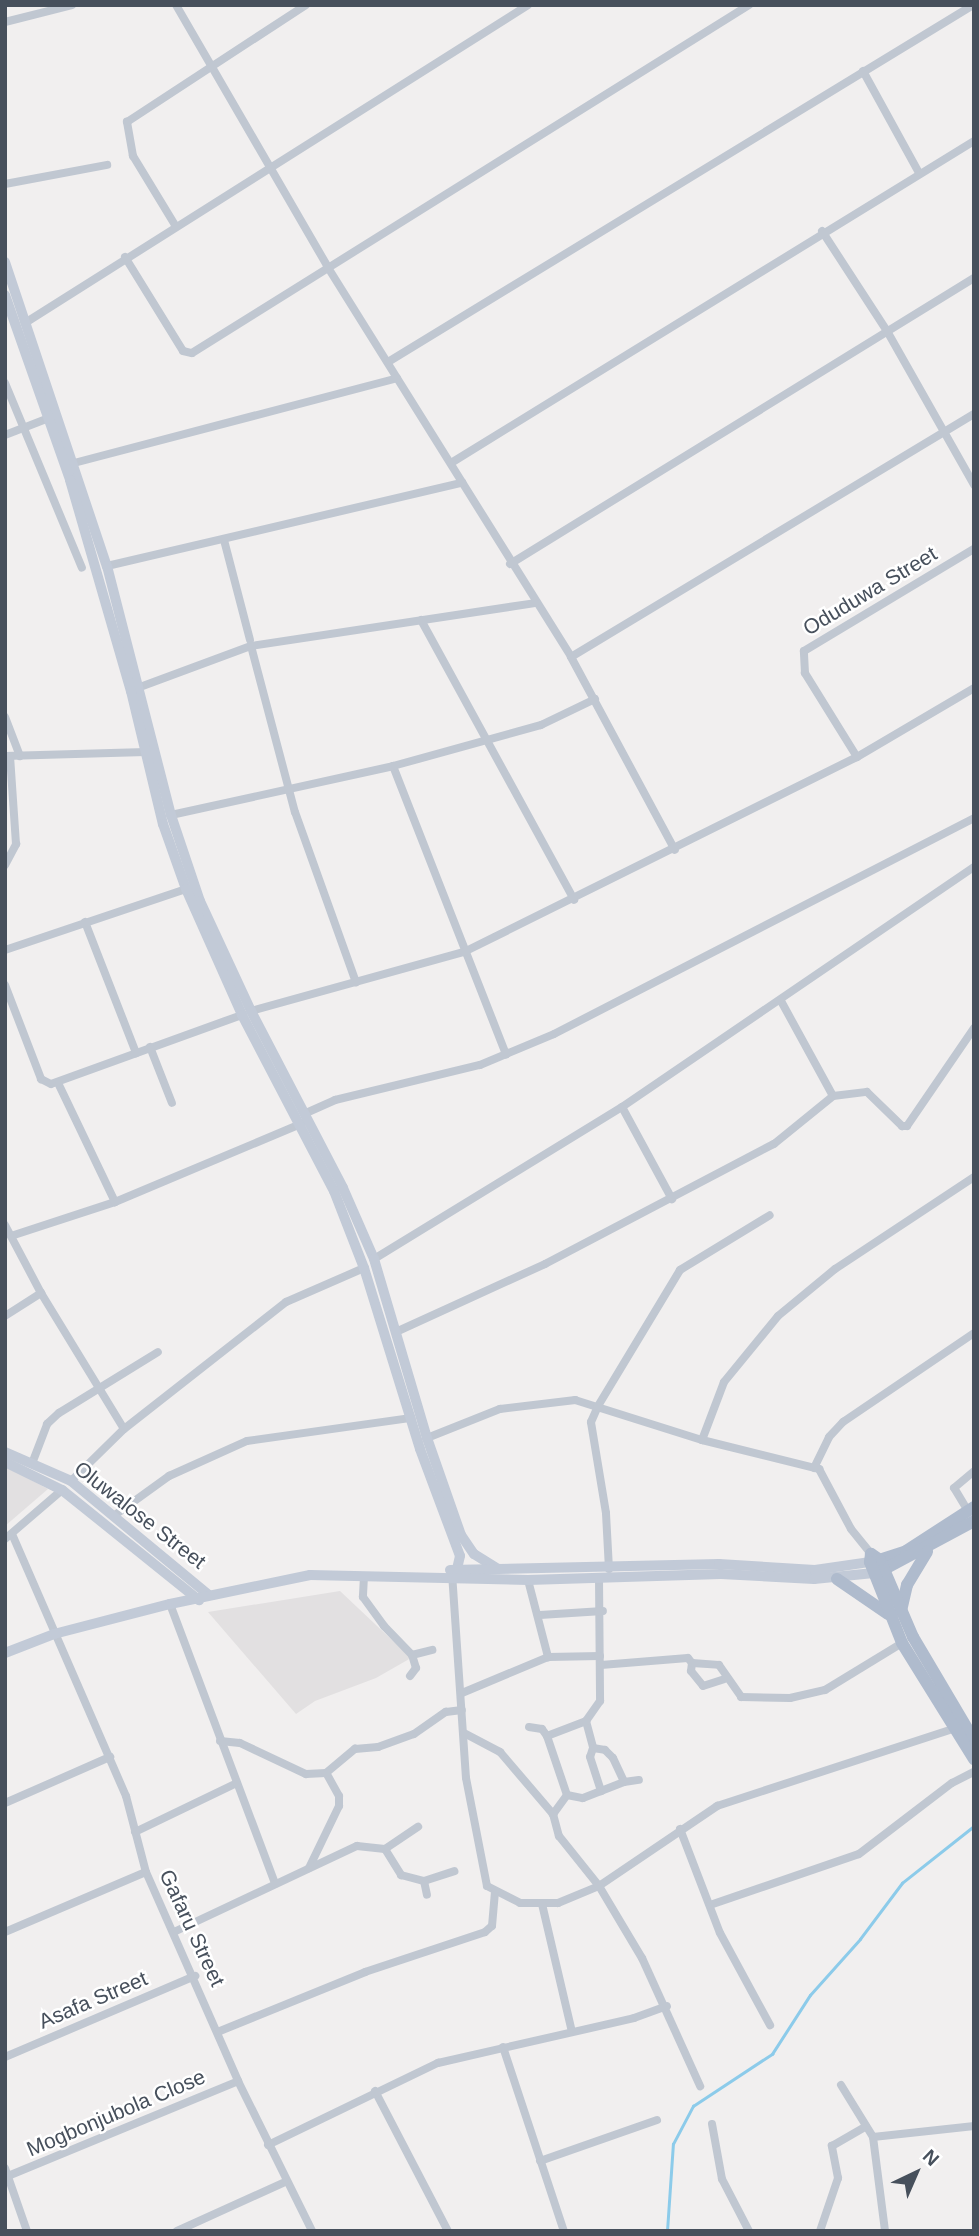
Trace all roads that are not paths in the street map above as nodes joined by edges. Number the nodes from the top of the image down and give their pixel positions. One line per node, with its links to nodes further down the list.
1 (31, 5): 8 (street)
2 (72, 5): 8 (street)
3 (176, 5): 10 (street)
4 (306, 5): 10 (street)
5 (528, 5): 14 (street)
6 (749, 5): 21 (street)
7 (973, 5): 11 (street)
8 (33, 16): 9 (street)
9 (5, 22)
10 (209, 65): 14 (street); 17 (street)
11 (863, 71): 15 (street); 26 (street)
12 (974, 141): 15 (street)
13 (107, 165): 16 (street)
14 (269, 166): 17 (street); 21 (street)
15 (919, 173): 18 (street)
16 (5, 184)
17 (175, 225): 19 (street)
18 (822, 231): 25 (street); 35 (street)
19 (125, 257): 21 (street); 24 (street)
20 (5, 262): 24 (main road)
21 (327, 266): 26 (street)
22 (974, 278): 25 (street)
23 (5, 295): 30 (main road)
24 (26, 323): 34 (main road)
25 (887, 331): 32 (street); 40 (street)
26 (388, 362): 27 (street)
27 (397, 379): 34 (street); 35 (street)
28 (5, 383): 31 (street)
29 (974, 414): 32 (street)
30 (49, 418): 31 (street); 52 (main road)
31 (25, 425): 33 (street); 42 (street)
32 (942, 433): 37 (street); 46 (street)
33 (5, 435)
34 (74, 463): 41 (main road)
35 (451, 463): 36 (street)
36 (462, 483): 38 (street); 40 (street)
37 (974, 485)
38 (223, 540): 41 (street); 45 (street)
39 (974, 549): 55 (street, Oduduwa Street)
40 (510, 564): 43 (street)
41 (107, 566): 47 (main road)
42 (82, 568)
43 (535, 603): 44 (street); 46 (street)
44 (421, 621): 45 (street); 51 (street)
45 (250, 643): 47 (street); 57 (street)
46 (571, 657): 49 (street)
47 (140, 687): 58 (main road)
48 (974, 688): 55 (street)
49 (595, 699): 51 (street); 60 (street)
50 (5, 717): 54 (street)
51 (488, 740): 56 (street); 64 (street)
52 (146, 752): 54 (street); 63 (main road)
53 (8, 756): 54 (street); 61 (street)
54 (20, 756)
55 (858, 757): 60 (street)
56 (393, 766): 57 (street); 68 (street)
57 (290, 786): 58 (street); 69 (street)
58 (171, 816): 66 (main road)
59 (974, 818): 76 (street)
60 (675, 850): 64 (street)
61 (5, 865)
62 (974, 867): 71 (street)
63 (186, 889): 65 (street); 66 (main road)
64 (574, 900): 68 (street)
65 (85, 922): 67 (street); 75 (street)
66 (205, 926): 72 (main road)
67 (5, 950)
68 (464, 952): 69 (street); 76 (street)
69 (356, 982): 72 (street)
70 (5, 985): 77 (street)
71 (780, 1001): 78 (street); 80 (street)
72 (247, 1013): 74 (street); 81 (main road)
73 (974, 1028): 78 (street)
74 (150, 1047): 75 (street); 79 (street)
75 (136, 1053): 77 (street)
76 (506, 1055): 81 (street)
77 (59, 1085): 84 (street)
78 (833, 1096): 83 (street)
79 (172, 1103)
80 (622, 1107): 83 (street); 88 (street)
81 (303, 1118): 84 (street); 88 (main road); 89 (main road)
82 (974, 1177): 100 (street)
83 (671, 1199): 92 (street)
84 (115, 1202): 87 (street)
85 (770, 1215): 96 (street)
86 (5, 1225): 87 (street)
87 (11, 1236): 90 (street)
88 (374, 1259): 92 (main road)
89 (365, 1268): 97 (main road); 98 (street)
90 (41, 1293): 91 (street); 95 (street)
91 (5, 1316)
92 (398, 1331): 99 (main road)
93 (974, 1333): 104 (street)
94 (158, 1352): 95 (street)
95 (99, 1388): 98 (street); 102 (street)
96 (598, 1406): 99 (street); 100 (street); 115 (street)
97 (411, 1418): 109 (street); 116 (main road)
98 (124, 1429): 106 (street)
99 (427, 1438): 112 (main road)
100 (702, 1440): 104 (street)
101 (5, 1452): 102 (main road, Oluwalose Street)
102 (33, 1461): 106 (main road, Oluwalose Street)
103 (5, 1462): 107 (main road, Oluwalose Street)
104 (814, 1468): 113 (street)
105 (974, 1471): 108 (street)
106 (71, 1481): 109 (main road, Oluwalose Street)
107 (62, 1490): 110 (street); 121 (main road, Oluwalose Street)
108 (972, 1513): 111 (main road); 113 (main road)
109 (116, 1515): 121 (main road, Oluwalose Street)
110 (8, 1537): 126 (street, Gafaru Street)
111 (931, 1547): 113 (main road); 124 (main road)
112 (474, 1554): 114 (main road); 116 (main road)
113 (876, 1564): 115 (main road); 118 (main road); 124 (main road)
114 (498, 1569): 115 (main road); 116 (main road)
115 (609, 1569)
116 (462, 1573): 117 (main road); 120 (main road); 121 (main road); 136 (street)
117 (364, 1576): 121 (main road); 130 (street)
118 (837, 1578): 119 (main road); 124 (main road)
119 (599, 1579): 120 (main road); 123 (street)
120 (528, 1580): 125 (street)
121 (203, 1596): 122 (main road)
122 (175, 1603): 126 (main road); 144 (street)
123 (603, 1611): 125 (street); 132 (street)
124 (896, 1614): 127 (main road); 143 (main road)
125 (540, 1615): 131 (street)
126 (54, 1634): 129 (main road); 146 (street, Gafaru Street)
127 (902, 1643): 135 (street); 140 (main road)
128 (432, 1650): 130 (street)
129 (5, 1653)
130 (412, 1655): 134 (street)
131 (548, 1657): 132 (street); 136 (street)
132 (601, 1661): 133 (street); 138 (street)
133 (692, 1663): 135 (street); 135 (street)
134 (410, 1676)
135 (724, 1679)
136 (461, 1693): 137 (street)
137 (462, 1710): 141 (street); 149 (street)
138 (586, 1721): 142 (street); 145 (street)
139 (529, 1727): 142 (street)
140 (953, 1729): 147 (main road); 158 (street)
141 (464, 1733): 156 (street); 167 (street)
142 (547, 1736): 154 (street)
143 (974, 1740)
144 (220, 1741): 149 (street); 152 (street)
145 (593, 1748): 151 (street); 153 (street)
146 (110, 1757): 155 (street); 159 (street, Gafaru Street)
147 (974, 1759)
148 (974, 1772): 170 (street)
149 (326, 1773): 161 (street)
150 (639, 1780): 151 (street)
151 (624, 1782): 153 (street)
152 (237, 1783): 159 (street); 165 (street)
153 (601, 1791): 154 (street)
154 (567, 1795): 156 (street)
155 (5, 1803)
156 (553, 1814): 166 (street)
157 (418, 1826): 160 (street)
158 (680, 1829): 166 (street); 170 (street)
159 (135, 1832): 163 (street, Gafaru Street)
160 (385, 1849): 161 (street); 164 (street)
161 (307, 1870): 165 (street)
162 (454, 1871): 164 (street)
163 (146, 1872): 171 (street, Gafaru Street); 172 (street)
164 (424, 1881): 168 (street)
165 (275, 1884): 171 (street)
166 (598, 1886): 169 (street); 174 (street)
167 (495, 1893): 169 (street); 176 (street)
168 (427, 1895)
169 (542, 1904): 177 (street)
170 (710, 1905): 175 (street)
171 (176, 1931): 173 (street, Gafaru Street)
172 (5, 1932)
173 (195, 1976): 176 (street, Gafaru Street); 179 (street, Asafa Street)
174 (667, 2006): 177 (street); 182 (street)
175 (770, 2025)
176 (220, 2031): 180 (street, Gafaru Street)
177 (572, 2032): 178 (street)
178 (503, 2047): 183 (street); 190 (street)
179 (5, 2057)
180 (238, 2081): 189 (street, Gafaru Street); 191 (street, Mogbonjubola Close)
181 (841, 2085): 186 (street)
182 (700, 2086)
183 (375, 2091): 189 (street); 196 (street)
184 (657, 2120): 190 (street)
185 (712, 2124): 198 (street)
186 (866, 2126): 188 (street); 199 (street)
187 (974, 2126): 188 (street)
188 (873, 2137): 200 (street)
189 (268, 2145): 192 (street, Gafaru Street)
190 (540, 2161): 197 (street)
191 (7, 2172): 193 (street)
192 (285, 2182): 194 (street); 195 (street, Gafaru Street)
193 (27, 2231)
194 (177, 2231)
195 (312, 2231)
196 (448, 2231)
197 (564, 2231)
198 (749, 2231)
199 (820, 2231)
200 (885, 2231)

